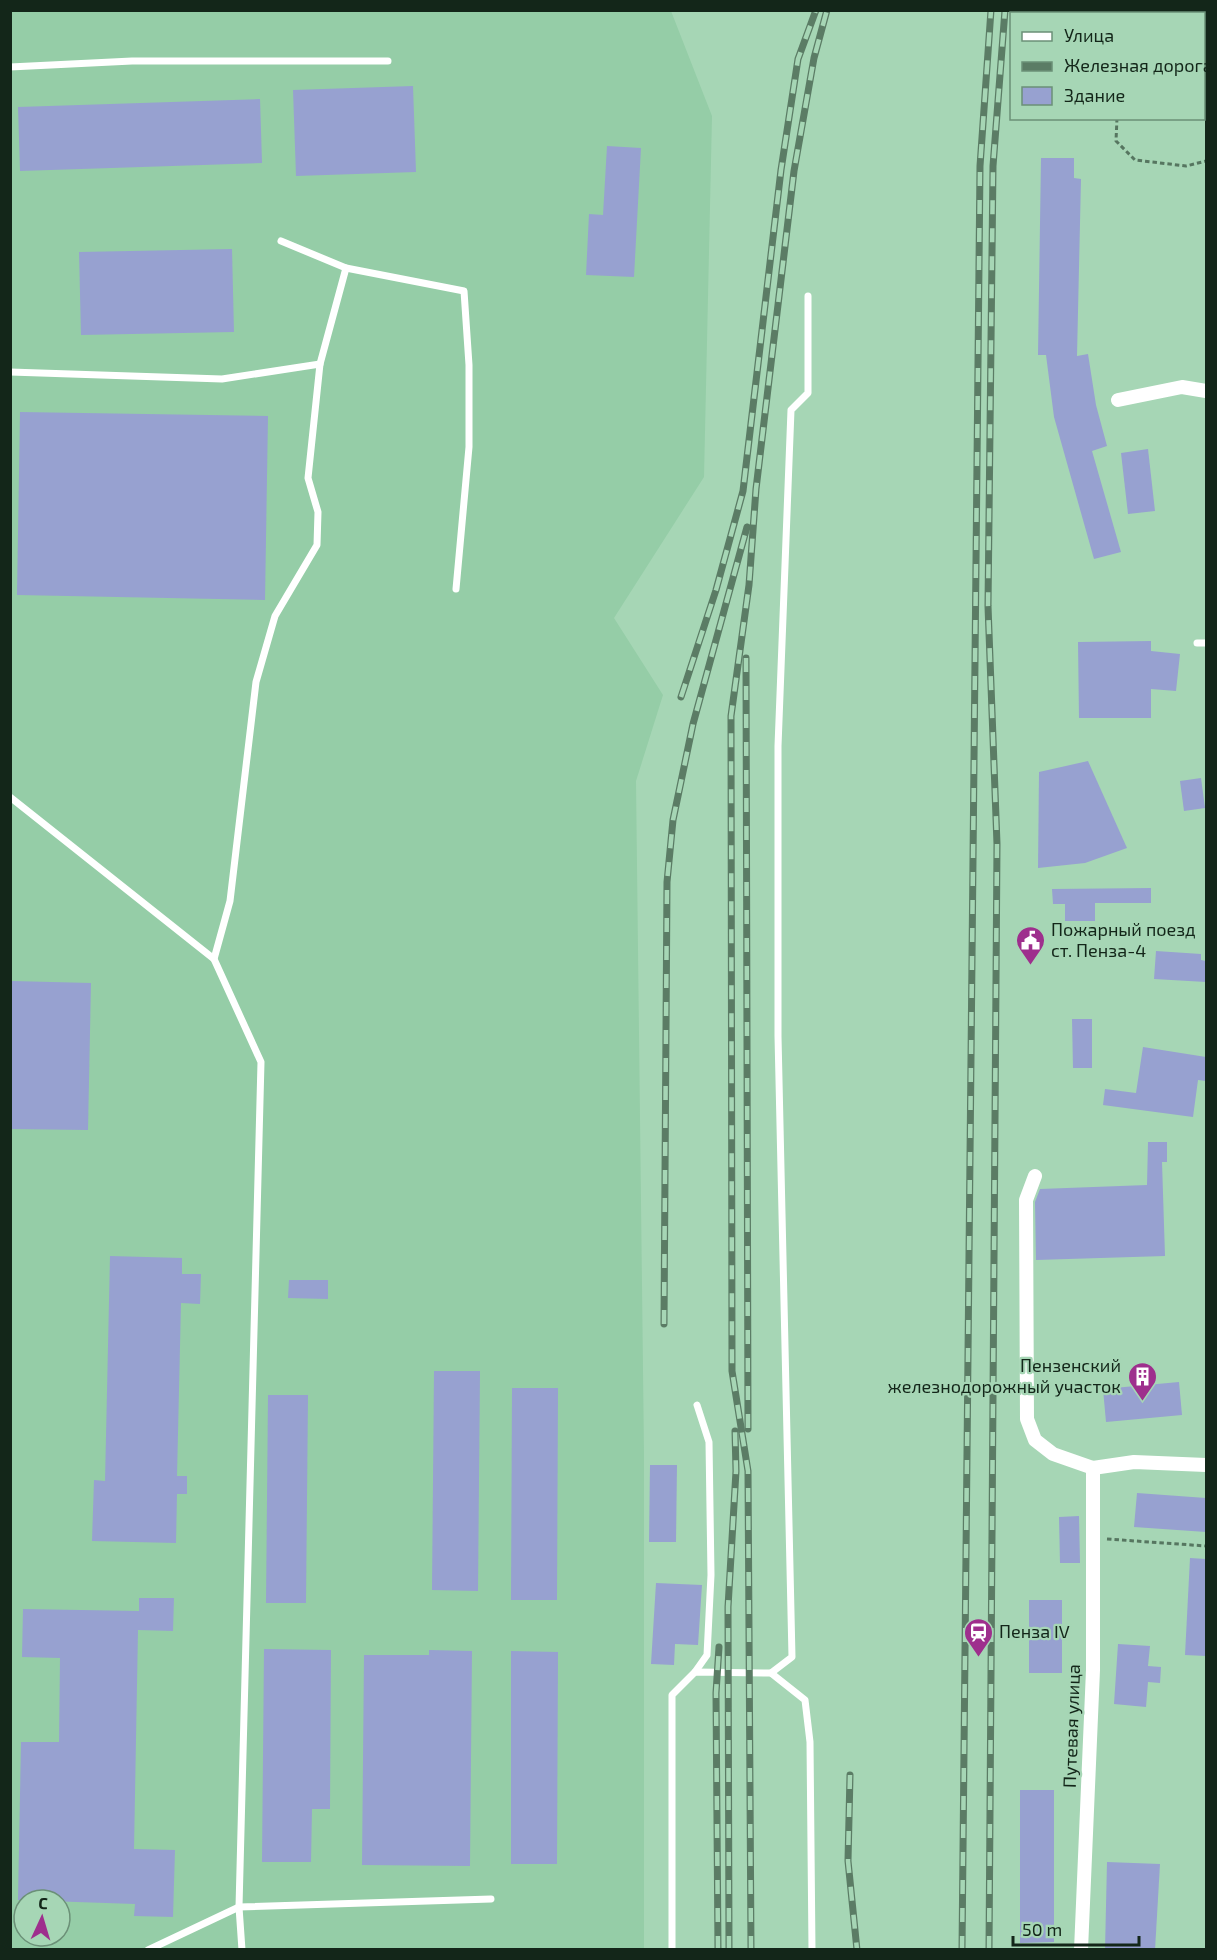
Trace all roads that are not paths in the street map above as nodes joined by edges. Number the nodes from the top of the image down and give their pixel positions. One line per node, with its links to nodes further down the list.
1 (388, 61): 2 (lane)
2 (10, 67)
3 (281, 241): 4 (lane)
4 (346, 268): 6 (lane); 10 (lane)
5 (808, 296): 20 (lane)
6 (320, 364): 7 (lane); 14 (lane)
7 (10, 372)
8 (1206, 391): 9 (street)
9 (1118, 400)
10 (456, 589)
11 (1197, 643): 12 (lane)
12 (1206, 643)
13 (10, 797): 14 (lane)
14 (214, 959): 22 (lane)
15 (1035, 1176): 18 (street)
16 (697, 1405): 19 (lane)
17 (1206, 1465): 18 (street)
18 (1093, 1468): 27 (street, Путевая улица)
19 (695, 1672): 20 (lane); 25 (lane)
20 (771, 1673): 26 (lane)
21 (490, 1899): 22 (lane)
22 (238, 1907): 23 (lane); 24 (lane)
23 (148, 1950)
24 (242, 1950)
25 (672, 1950)
26 (812, 1950)
27 (1081, 1950)

